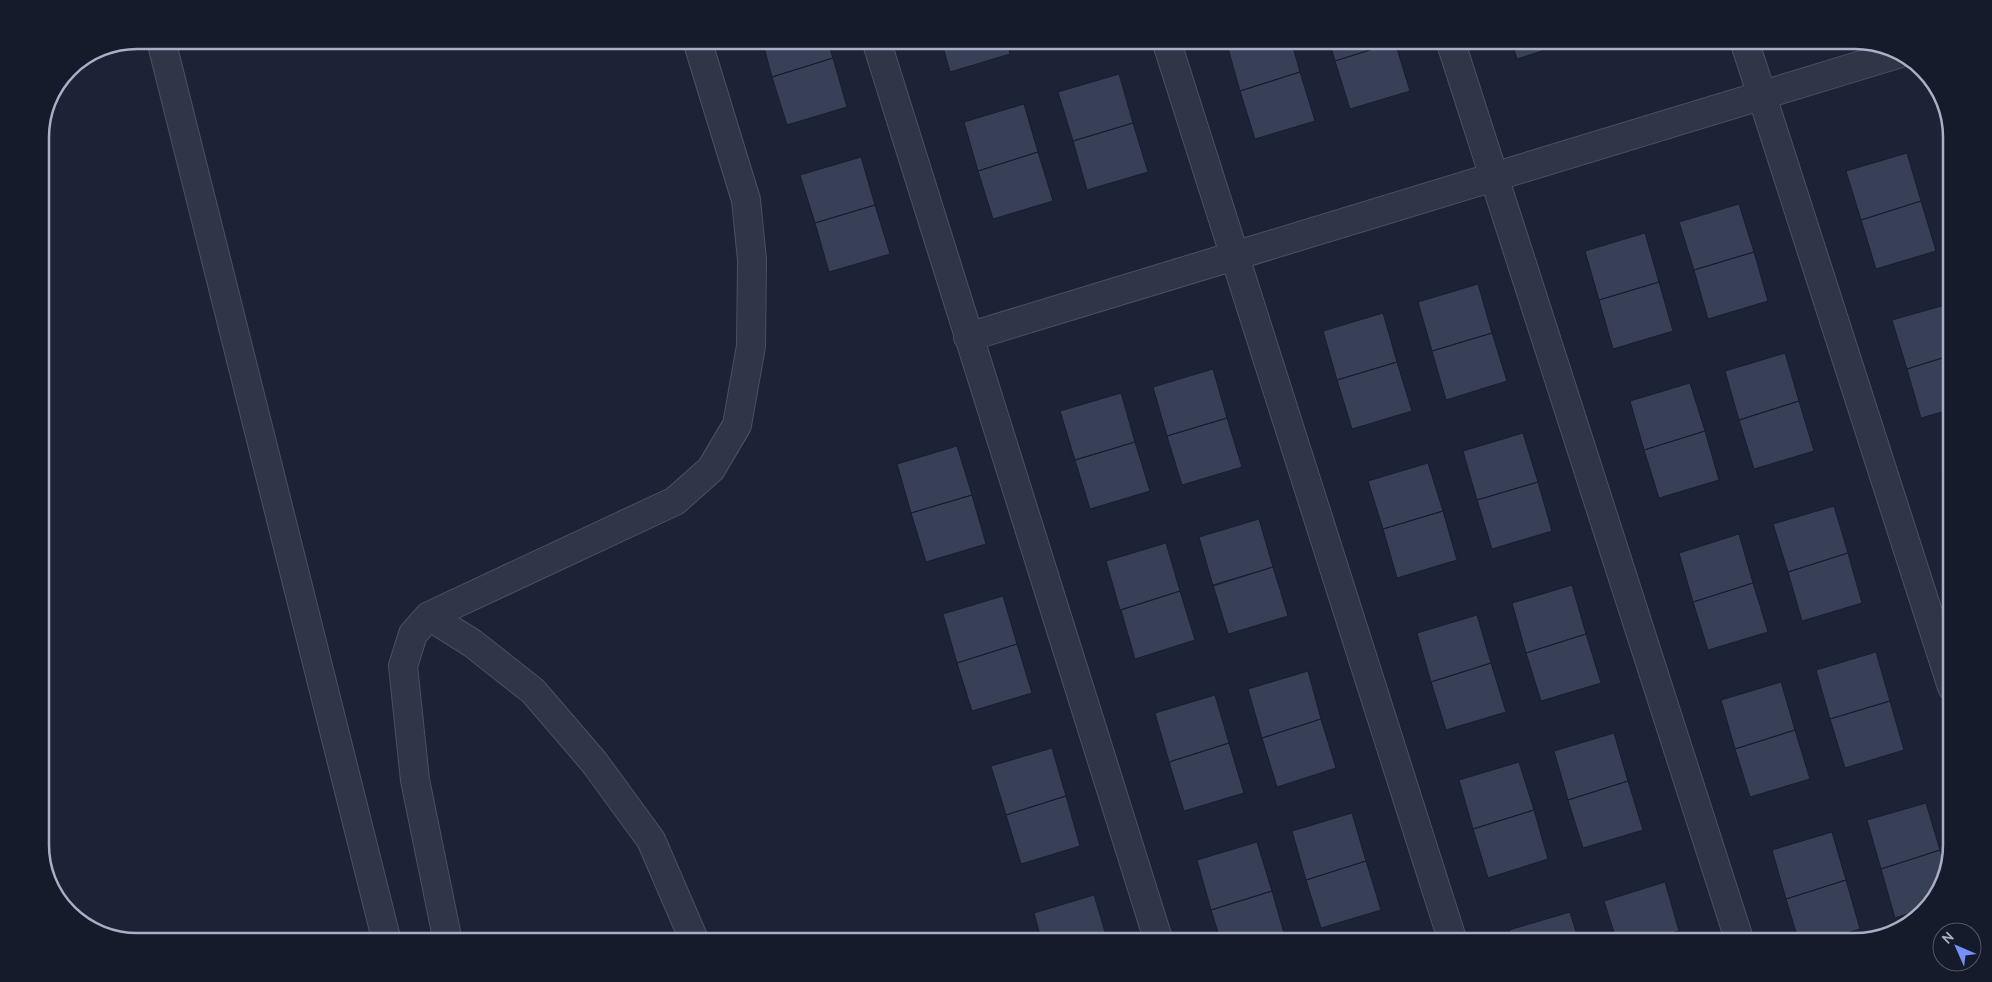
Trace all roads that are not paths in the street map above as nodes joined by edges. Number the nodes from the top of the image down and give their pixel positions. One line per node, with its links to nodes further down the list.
1 (163, 49): 14 (street)
2 (700, 49): 12 (street)
3 (879, 49): 11 (street)
4 (1169, 49): 10 (street)
5 (1453, 49): 9 (street)
6 (1747, 49): 8 (street)
7 (1890, 56): 8 (street)
8 (1762, 95): 9 (street); 13 (street)
9 (1494, 177): 10 (street); 19 (street)
10 (1234, 256): 11 (street); 18 (street)
11 (968, 338): 17 (street)
12 (430, 616): 15 (street); 16 (street)
13 (1943, 659)
14 (385, 933)
15 (446, 933)
16 (692, 933)
17 (1155, 933)
18 (1450, 933)
19 (1737, 933)

